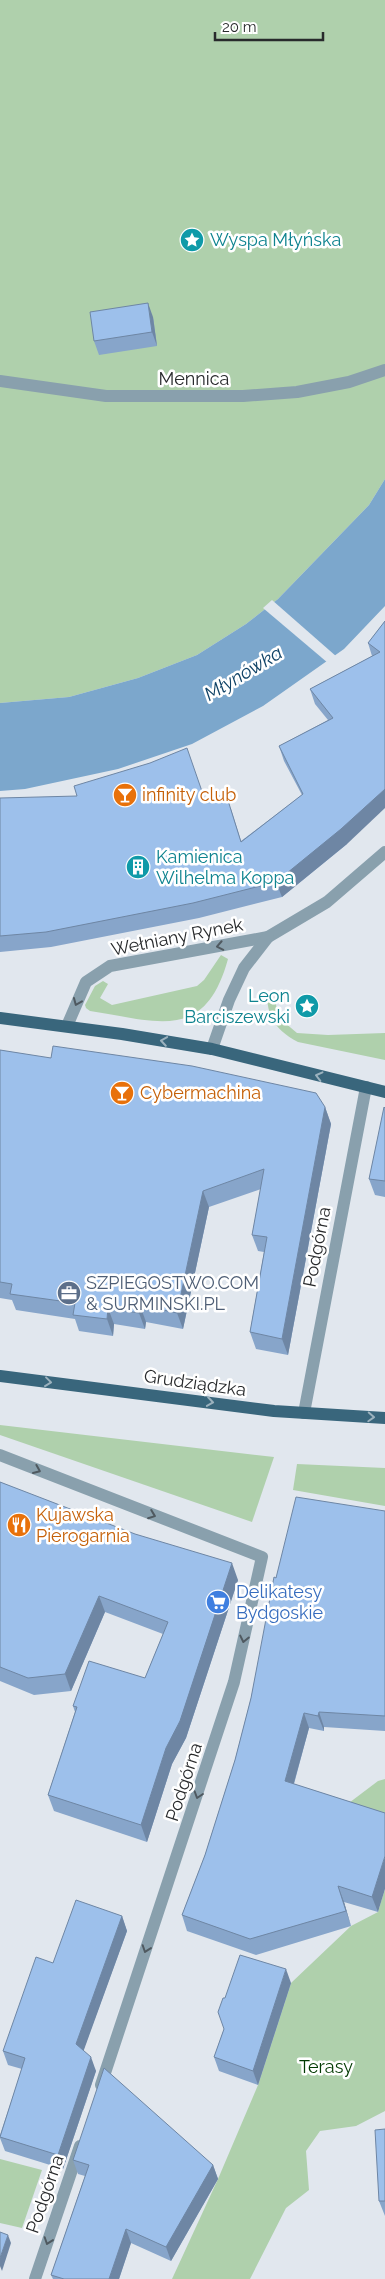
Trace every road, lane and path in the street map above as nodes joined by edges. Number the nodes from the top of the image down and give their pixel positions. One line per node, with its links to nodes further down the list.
1 (385, 370): 2 (street, Mennica)
2 (0, 381)
3 (385, 852): 4 (street, Wełniany Rynek)
4 (268, 937): 6 (street, Wełniany Rynek, one-way to 6); 7 (street, Wełniany Rynek)
5 (0, 1018): 6 (main road)
6 (67, 1026): 7 (main road, one-way to 6)
7 (212, 1049): 8 (main road, one-way to 7)
8 (366, 1087): 9 (main road); 11 (street, Podgórna)
9 (385, 1092)
10 (0, 1376): 11 (main road, Grudziądzka, one-way to 11)
11 (304, 1413): 12 (main road, Grudziądzka, one-way to 12)
12 (385, 1418)
13 (0, 1455): 14 (street, Podgórna, one-way to 14)
14 (96, 2099)
15 (83, 2136): 16 (street, Podgórna, one-way to 16)
16 (35, 2279)

